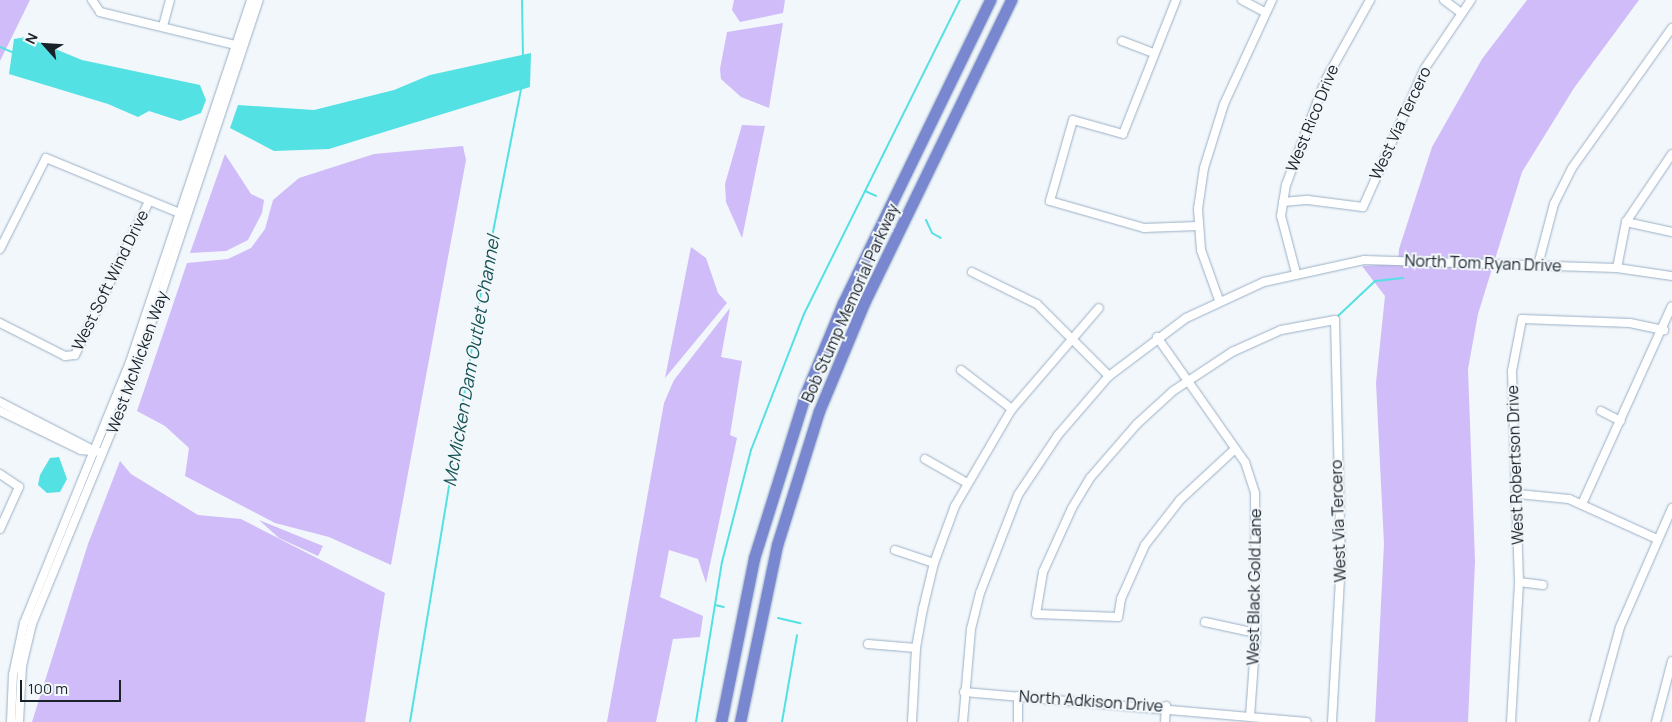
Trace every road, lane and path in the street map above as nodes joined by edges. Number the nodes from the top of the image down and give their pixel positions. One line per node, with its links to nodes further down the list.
1 (92, 0): 15 (street)
2 (170, 0): 15 (street)
3 (251, 0): 18 (street, West McMicken Way)
4 (259, 0): 18 (street, West McMicken Way)
5 (990, 0): 73 (highway, Bob Stump Memorial Parkway)
6 (1011, 0): 74 (highway, Bob Stump Memorial Parkway)
7 (1176, 0): 19 (street)
8 (1242, 0): 13 (street)
9 (1272, 0): 13 (street)
10 (1370, 0): 21 (street, West Rico Drive)
11 (1444, 0): 14 (street)
12 (1471, 0): 14 (street, West Via Tercero)
13 (1265, 12): 25 (street)
14 (1461, 13): 21 (street, West Via Tercero)
15 (163, 26): 18 (street)
16 (1672, 28): 28 (street)
17 (1122, 41): 19 (street)
18 (240, 46): 23 (street, West McMicken Way)
19 (1153, 53): 25 (street)
20 (1672, 154): 24 (street)
21 (1283, 202): 31 (street, West Rico Drive)
22 (148, 203): 23 (street); 27 (street); 36 (street, West Soft Wind Drive)
23 (185, 216): 49 (street, West McMicken Way)
24 (1626, 222): 26 (street); 29 (street)
25 (1198, 226): 33 (street)
26 (1672, 232)
27 (0, 249)
28 (1538, 265): 29 (street, North Tom Ryan Drive); 31 (street, North Tom Ryan Drive)
29 (1618, 268): 32 (street, North Tom Ryan Drive)
30 (972, 272): 39 (street)
31 (1296, 273): 33 (street, North Tom Ryan Drive)
32 (1672, 276)
33 (1220, 300): 38 (street, North Tom Ryan Drive)
34 (1672, 306): 37 (street)
35 (1099, 308): 39 (street)
36 (0, 323)
37 (1664, 330): 47 (street); 53 (street, West Robertson Drive)
38 (1157, 336): 41 (street, North Tom Ryan Drive); 42 (street, West Black Gold Lane)
39 (1073, 340): 41 (street); 44 (street)
40 (961, 370): 44 (street)
41 (1109, 376): 67 (street, North Tom Ryan Drive)
42 (1187, 380): 48 (street, West Black Gold Lane); 48 (street); 80 (street, West Via Tercero)
43 (0, 402): 49 (street)
44 (1012, 409): 52 (street)
45 (1601, 411): 47 (street)
46 (0, 412): 49 (street)
47 (1621, 421): 54 (street)
48 (1235, 449): 63 (street, West Black Gold Lane)
49 (98, 452): 71 (street, West McMicken Way); 72 (street, West McMicken Way)
50 (924, 459): 52 (street)
51 (0, 474): 56 (street)
52 (967, 483): 59 (street)
53 (1518, 494): 54 (street); 60 (street, West Robertson Drive)
54 (1582, 504): 57 (street)
55 (1672, 508): 57 (street)
56 (0, 529)
57 (1657, 539): 82 (street)
58 (895, 550): 59 (street)
59 (934, 563): 65 (street)
60 (1519, 582): 61 (street); 81 (street, West Robertson Drive)
61 (1543, 585)
62 (1205, 622): 63 (street)
63 (1256, 633): 70 (street, West Black Gold Lane)
64 (868, 644): 65 (street)
65 (916, 648): 75 (street)
66 (1672, 661): 83 (street)
67 (964, 692): 68 (street, North Adkison Drive); 76 (street, North Tom Ryan Drive)
68 (1018, 696): 69 (street, North Adkison Drive); 77 (street)
69 (1166, 706): 70 (street, North Adkison Drive); 78 (street)
70 (1250, 716): 79 (street, North Adkison Drive)
71 (12, 722)
72 (19, 722)
73 (721, 722)
74 (740, 722)
75 (912, 722)
76 (963, 722)
77 (1018, 722)
78 (1165, 722)
79 (1307, 722)
80 (1332, 722)
81 (1511, 722)
82 (1594, 722)
83 (1656, 722)

